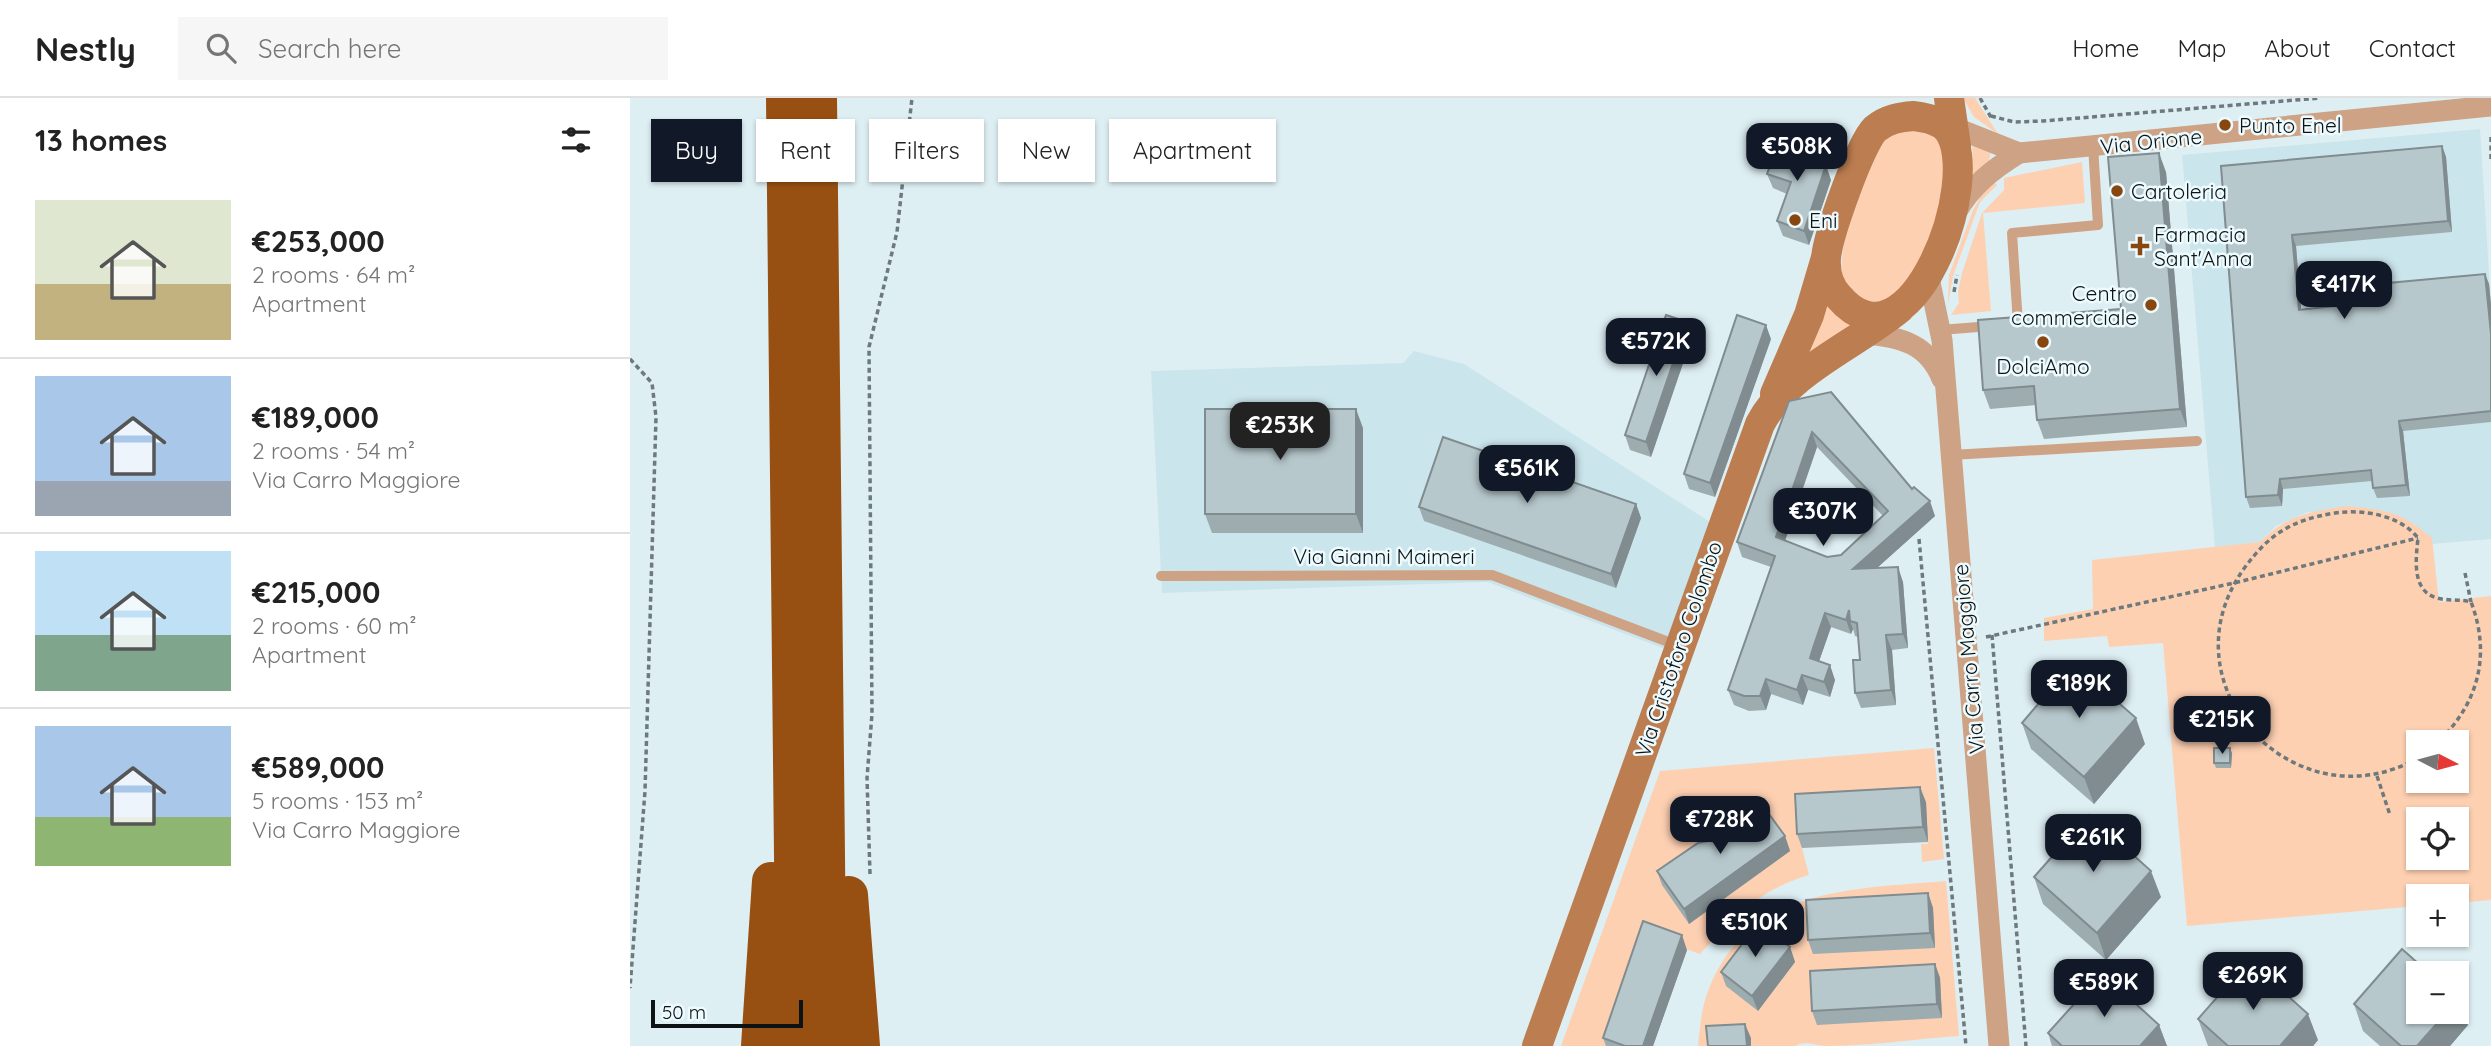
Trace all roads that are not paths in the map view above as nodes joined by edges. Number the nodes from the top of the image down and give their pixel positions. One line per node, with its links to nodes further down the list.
1 (785, 98): 12 (highway)
2 (817, 98): 10 (highway)
3 (1885, 98): 6 (main road)
4 (2491, 106): 7 (street, Via Orione)
5 (1949, 124): 6 (main road); 8 (street); 9 (main road, Via Cristoforo Colombo)
6 (1868, 140): 11 (main road)
7 (2093, 146): 8 (street, Via Orione); 15 (lane)
8 (2019, 153): 9 (street)
9 (1948, 227): 13 (main road, Via Cristoforo Colombo)
10 (817, 232): 24 (highway); 25 (highway)
11 (1819, 251): 14 (main road); 17 (main road)
12 (785, 267): 22 (highway); 23 (highway)
13 (1928, 273): 14 (main road, Via Cristoforo Colombo); 15 (street, Via Carro Maggiore)
14 (1882, 325): 16 (street); 17 (main road, Via Cristoforo Colombo)
15 (1940, 330): 16 (street, Via Carro Maggiore)
16 (1945, 386): 19 (street, Via Carro Maggiore)
17 (1768, 408): 21 (main road, Via Cristoforo Colombo)
18 (2197, 441): 19 (lane)
19 (1951, 455): 27 (street, Via Carro Maggiore)
20 (1161, 576): 21 (lane, Via Gianni Maimeri)
21 (1679, 646): 26 (main road, Via Cristoforo Colombo)
22 (760, 1046)
23 (794, 1046)
24 (828, 1046)
25 (861, 1046)
26 (1537, 1046)
27 (1999, 1046)

